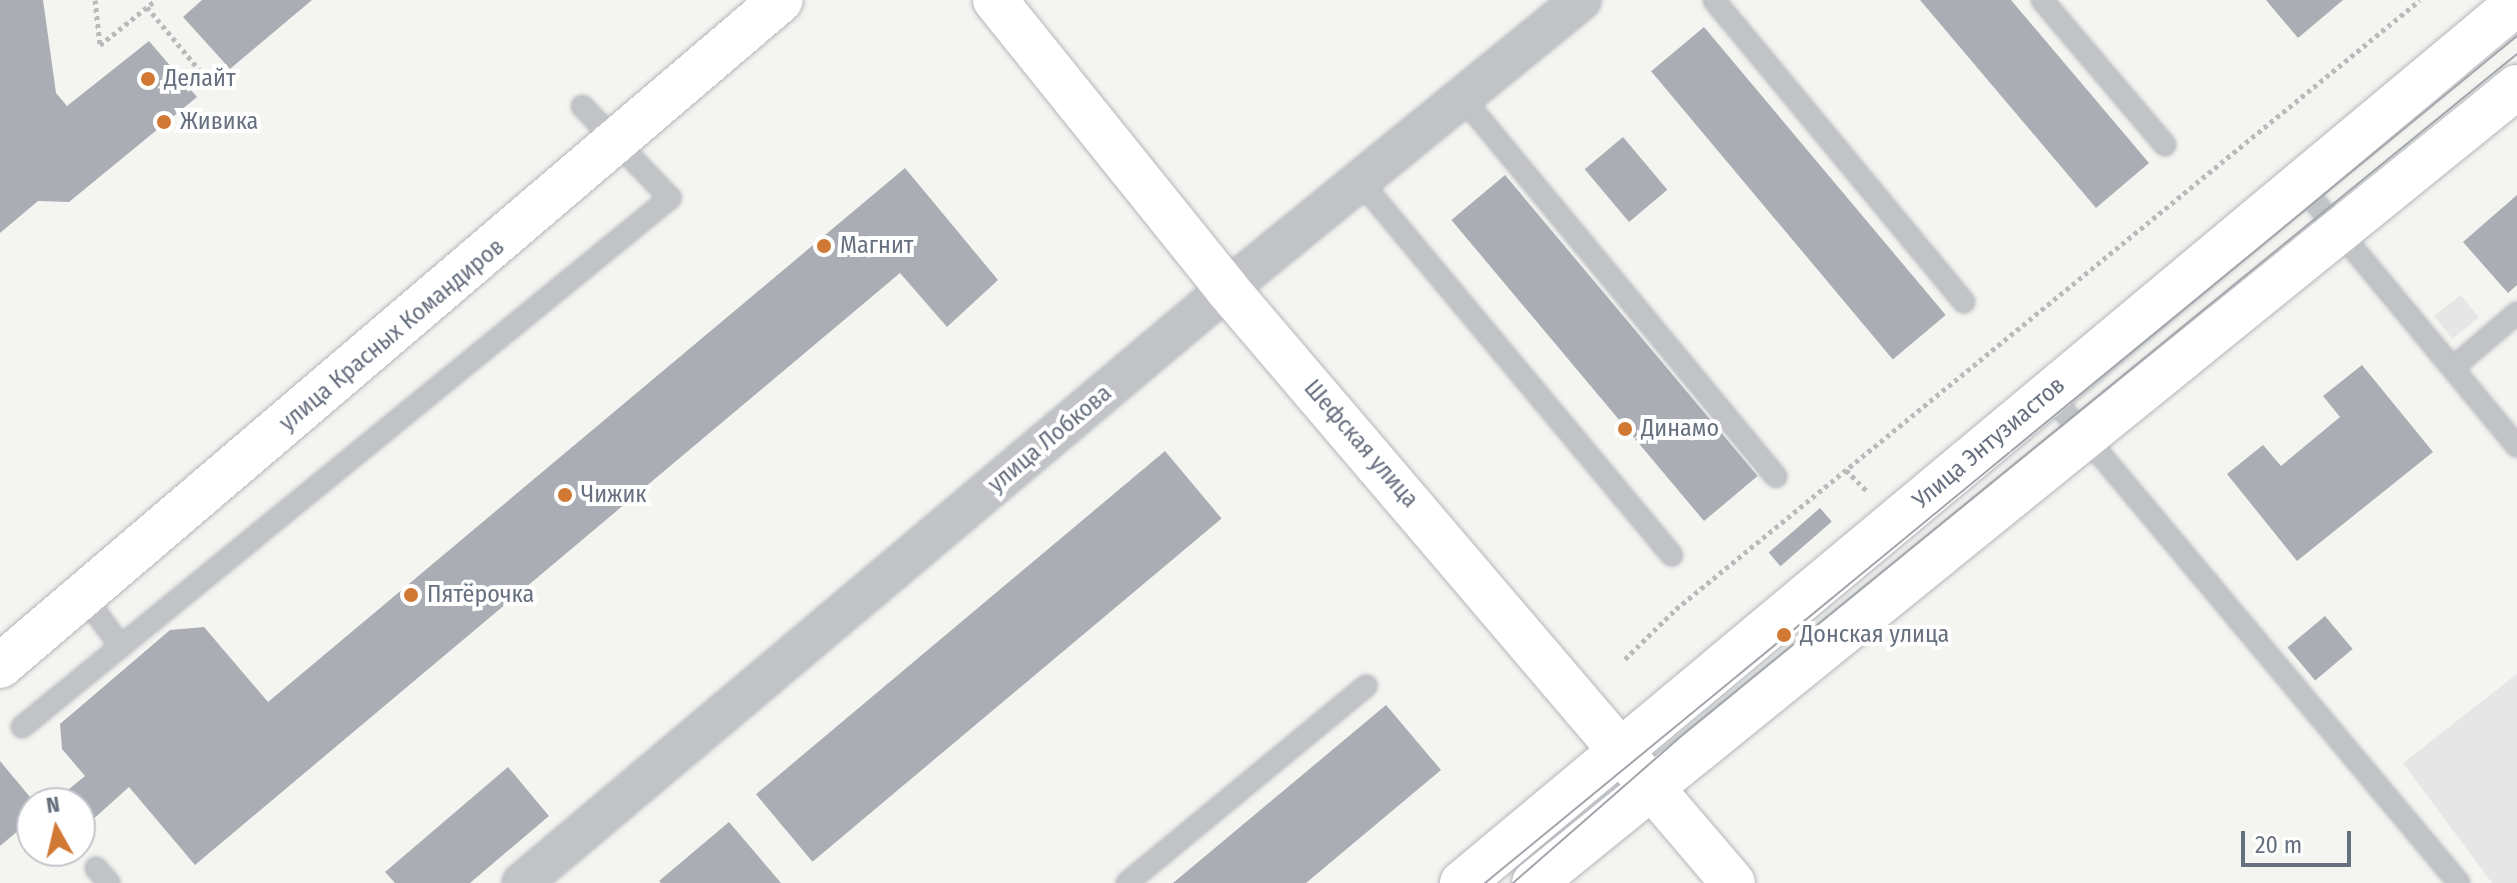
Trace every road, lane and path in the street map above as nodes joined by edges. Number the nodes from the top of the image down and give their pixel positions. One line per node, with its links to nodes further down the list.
1 (95, 0): 10 (path)
2 (156, 0): 10 (path)
3 (781, 0): 16 (street, улица Красных Командиров)
4 (995, 0): 20 (street, Шефская улица)
5 (1581, 0): 13 (street, улица Лобкова)
6 (1714, 0): 21 (lane)
7 (2042, 0): 15 (lane)
8 (2420, 0): 27 (path)
9 (2517, 3): 18 (street, Улица Энтузиастов)
10 (147, 7): 11 (path)
11 (210, 83)
12 (2517, 87): 19 (street)
13 (1461, 96): 17 (street, улица Лобкова); 28 (lane)
14 (582, 106): 16 (lane)
15 (2165, 145)
16 (615, 146): 31 (street, улица Красных Командиров); 32 (lane)
17 (1360, 181): 20 (street, улица Лобкова); 30 (lane)
18 (2300, 184): 19 (lane); 24 (street, Улица Энтузиастов)
19 (2339, 230): 23 (lane); 25 (street)
20 (1227, 289): 37 (street, Шефская улица); 39 (street, улица Лобкова)
21 (1964, 302)
22 (2517, 313): 23 (lane)
23 (2454, 367): 26 (lane)
24 (2049, 393): 25 (lane); 37 (street, Улица Энтузиастов)
25 (2083, 436): 38 (street); 44 (lane)
26 (2517, 446)
27 (1846, 470): 29 (path); 33 (path)
28 (1776, 477)
29 (1868, 492)
30 (1672, 555)
31 (84, 596): 32 (lane); 34 (street, улица Красных Командиров)
32 (121, 647): 36 (lane)
33 (1625, 659)
34 (0, 666)
35 (1366, 686): 40 (lane)
36 (22, 727)
37 (1622, 749): 38 (street, Шефская улица); 41 (street, Улица Энтузиастов)
38 (1651, 784): 42 (street); 43 (street, Шефская улица)
39 (522, 883)
40 (1127, 883)
41 (1462, 883)
42 (1534, 883)
43 (1733, 883)
44 (2459, 883)

